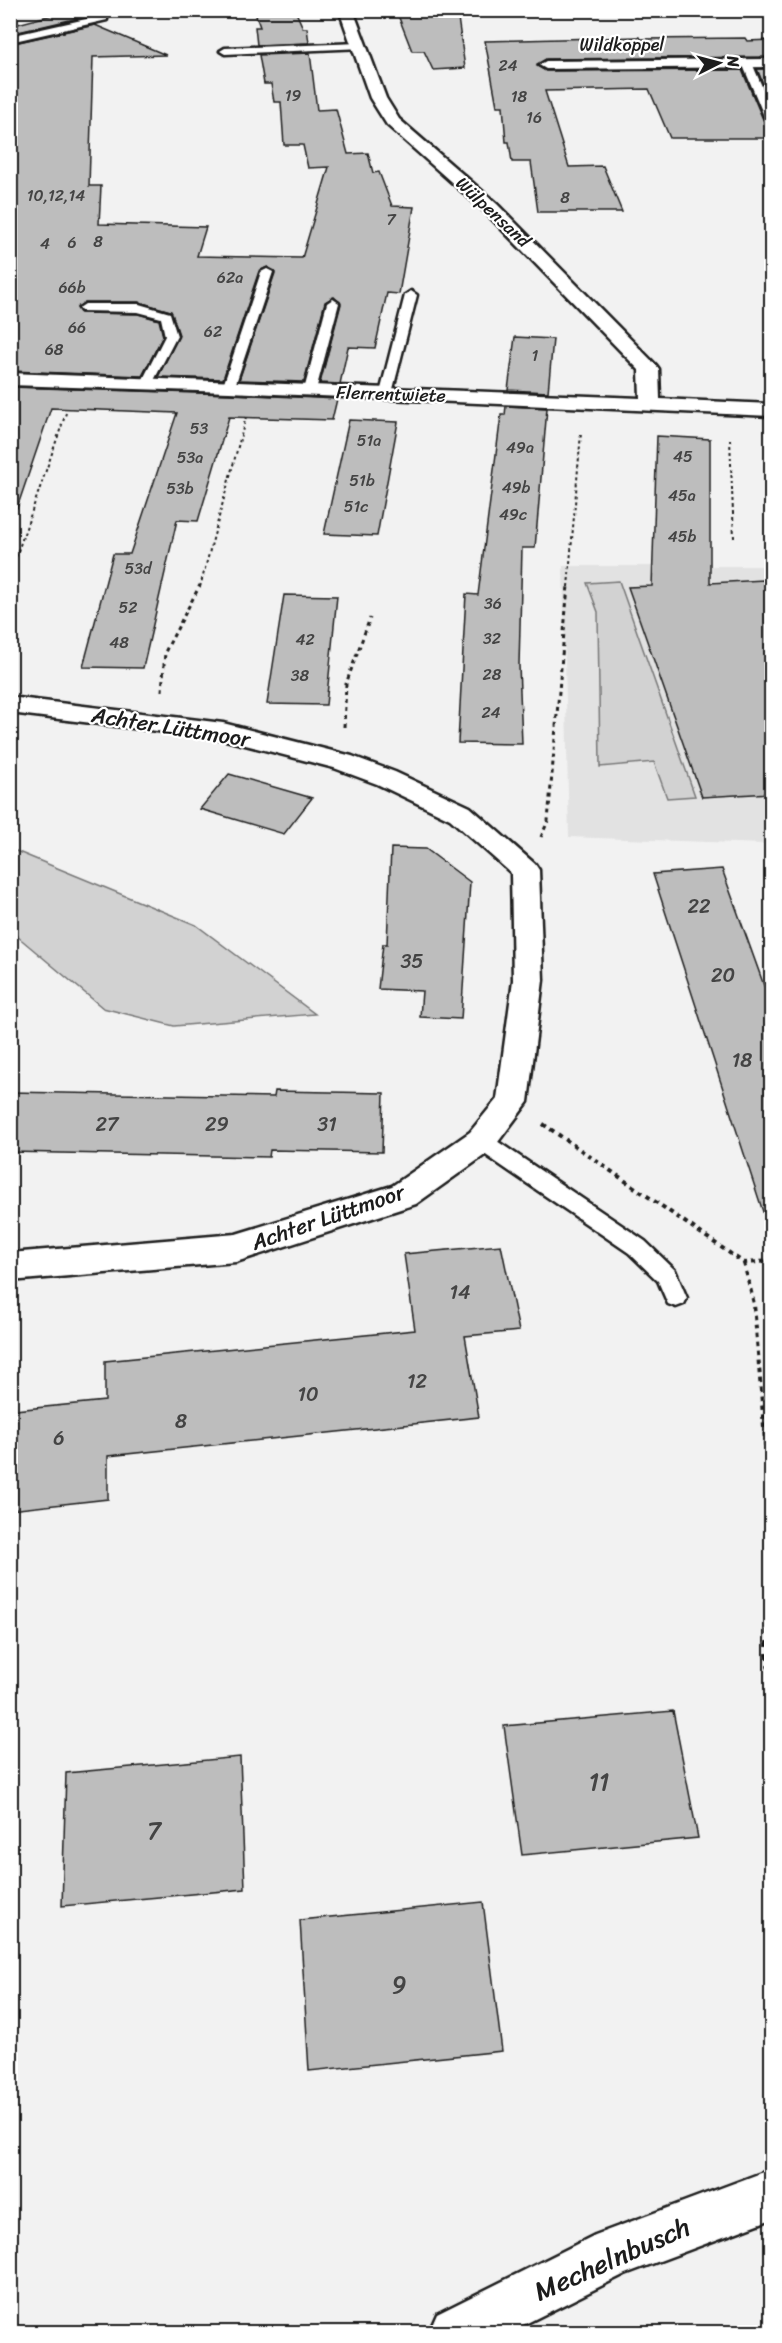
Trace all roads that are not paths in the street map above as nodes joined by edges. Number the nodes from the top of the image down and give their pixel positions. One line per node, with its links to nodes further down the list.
1 (346, 10): 4 (street, Wülpensand)
2 (104, 18): 3 (lane)
3 (10, 39)
4 (360, 46): 5 (lane); 19 (street, Wülpensand)
5 (225, 51)
6 (747, 63): 7 (street, Wildkoppel); 8 (street, Wildkoppel); 9 (lane)
7 (771, 63)
8 (546, 65)
9 (771, 123)
10 (267, 272): 16 (lane)
11 (411, 295): 18 (lane)
12 (333, 303): 17 (lane)
13 (85, 308): 15 (lane)
14 (10, 379): 15 (street, Flerrentwiete)
15 (147, 383): 16 (street, Flerrentwiete)
16 (229, 386): 17 (street, Flerrentwiete)
17 (310, 390): 18 (street, Flerrentwiete)
18 (386, 393): 19 (street, Flerrentwiete)
19 (650, 405): 20 (street, Flerrentwiete)
20 (771, 410)
21 (10, 705): 22 (street, Achter Lüttmoor)
22 (481, 1141): 23 (street, Achter Lüttmoor); 24 (lane)
23 (10, 1267)
24 (676, 1298)
25 (771, 2194): 26 (street, Mechelnbusch)
26 (455, 2332)

